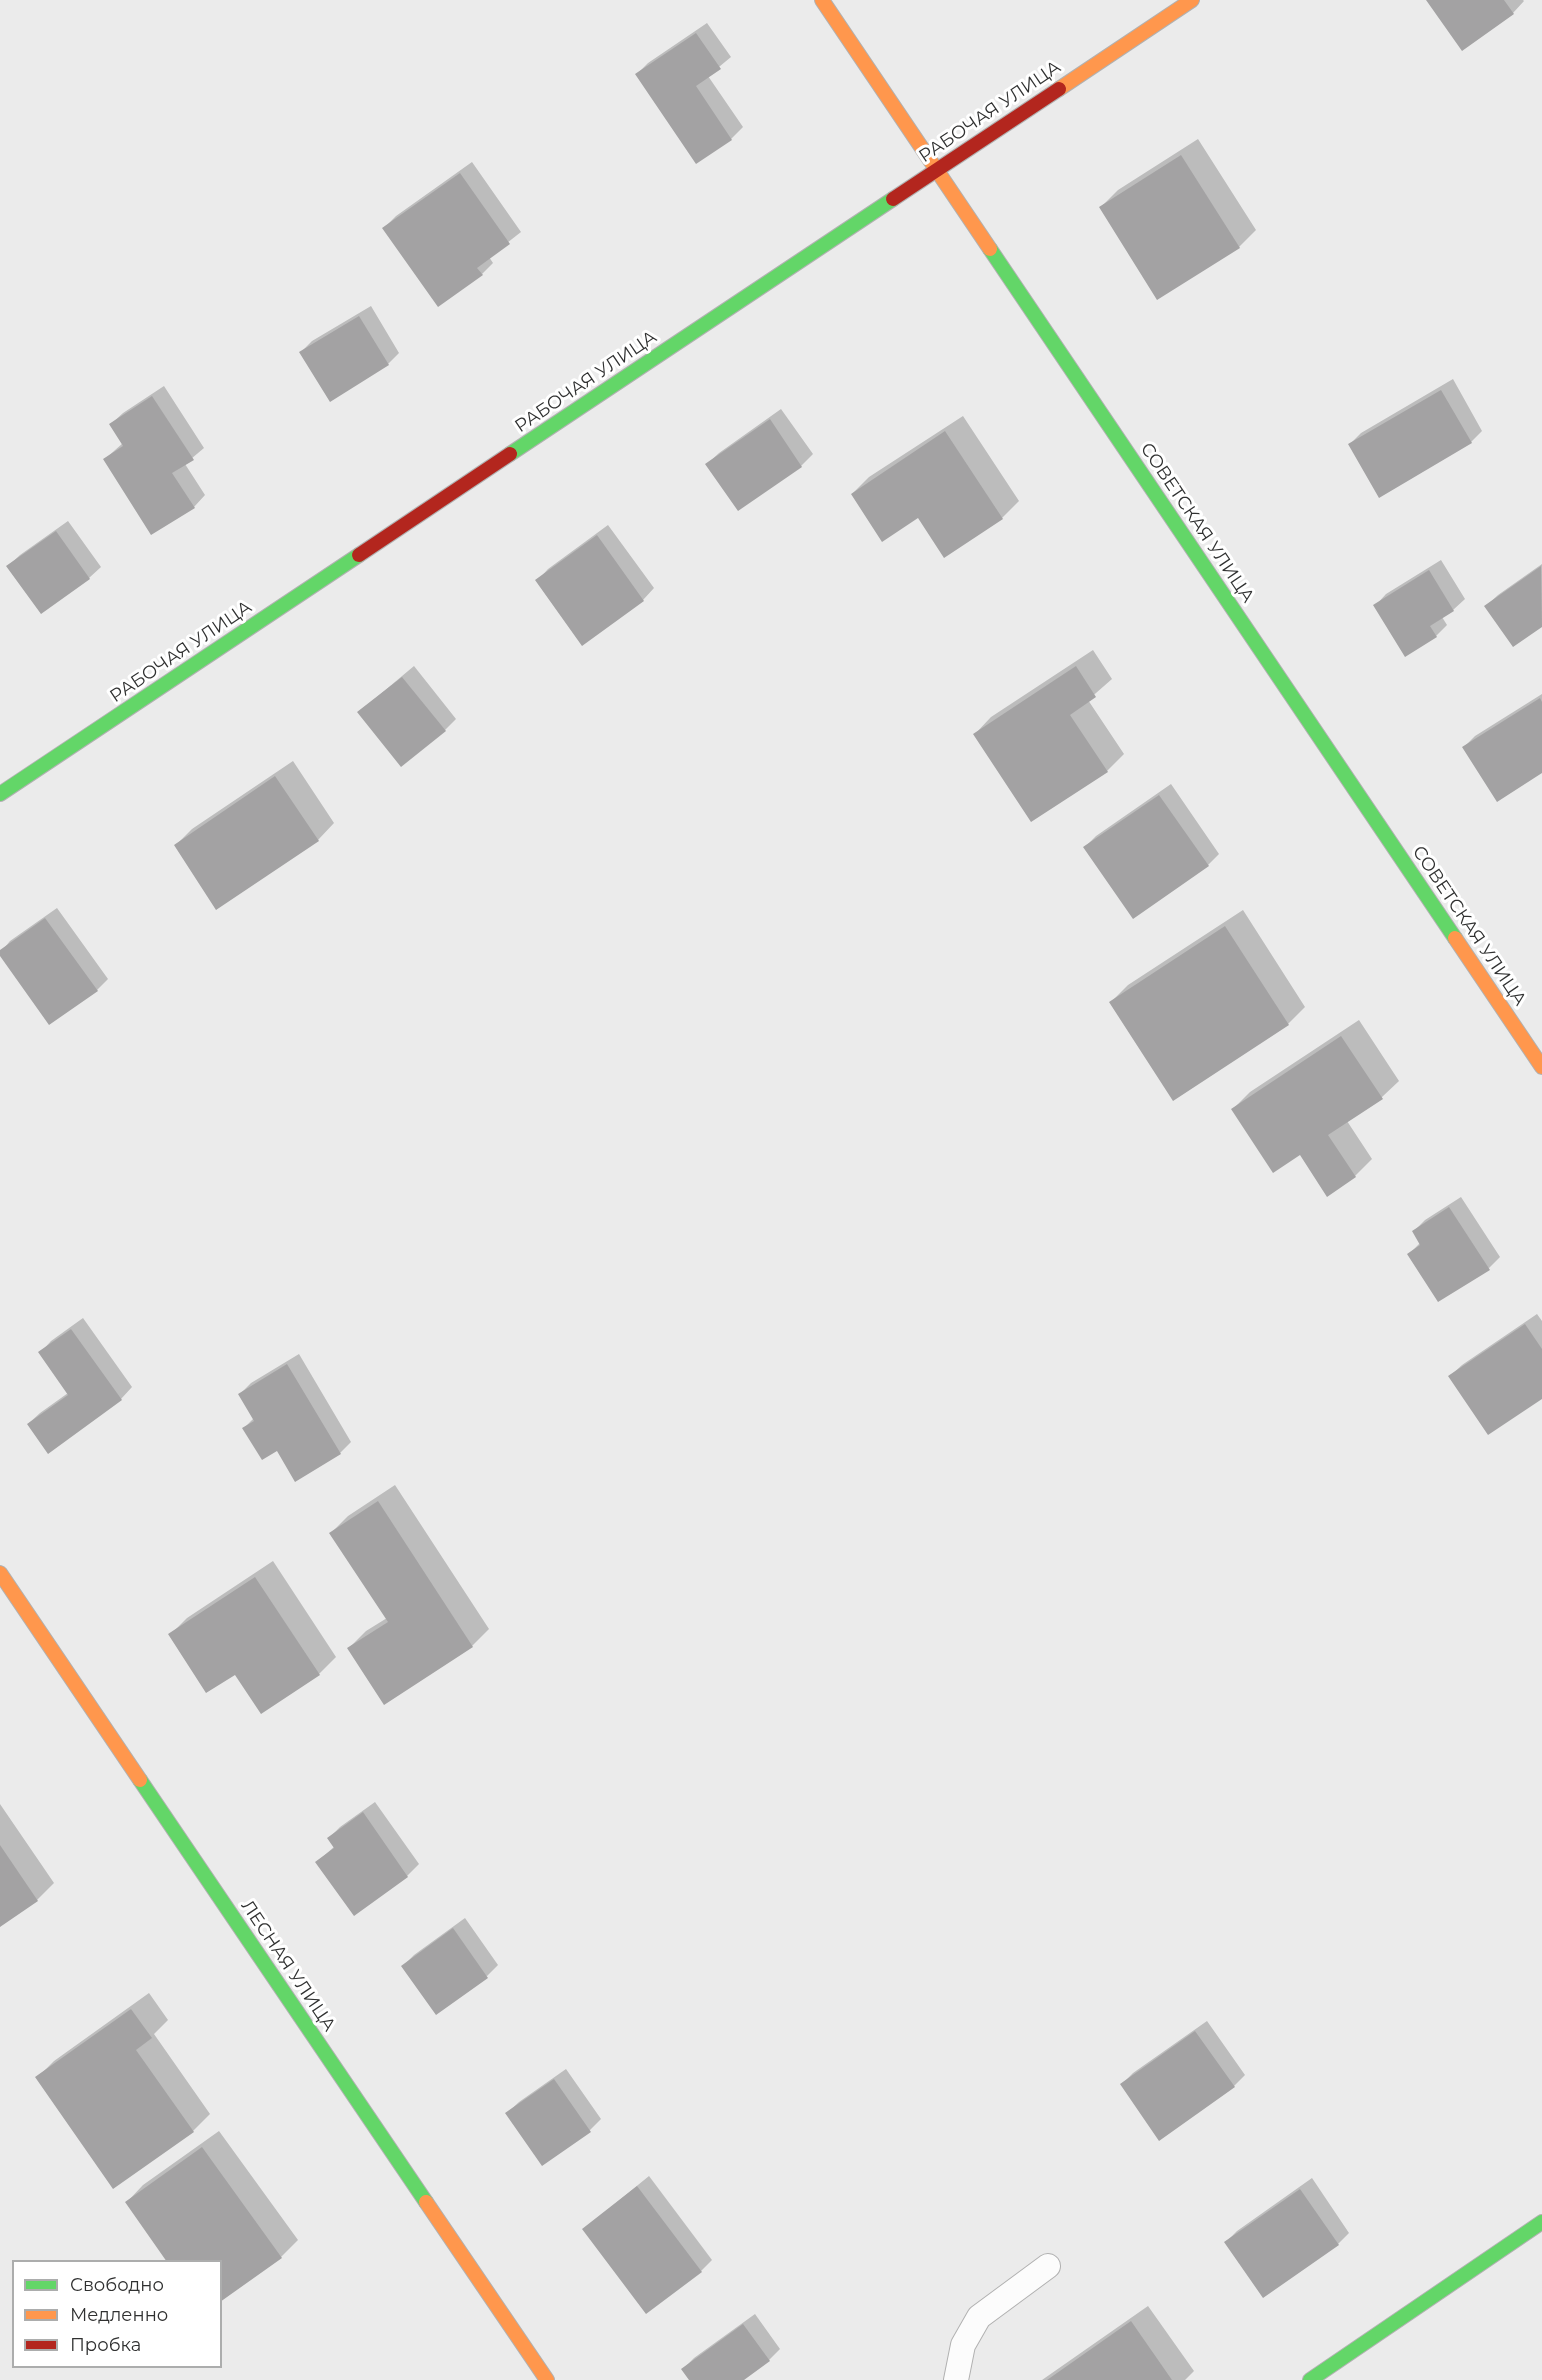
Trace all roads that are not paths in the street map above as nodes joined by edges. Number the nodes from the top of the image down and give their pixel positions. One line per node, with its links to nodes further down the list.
1 (822, 0): 3 (street, СОВЕТСКАЯ УЛИЦА)
2 (1192, 0): 3 (street, РАБОЧАЯ УЛИЦА)
3 (937, 169): 4 (street, РАБОЧАЯ УЛИЦА); 5 (street, СОВЕТСКАЯ УЛИЦА)
4 (0, 794)
5 (1542, 1067)
6 (0, 1573): 9 (street, ЛЕСНАЯ УЛИЦА)
7 (1542, 2222): 11 (street)
8 (1048, 2266): 10 (lane)
9 (547, 2380)
10 (956, 2380)
11 (1310, 2380)

